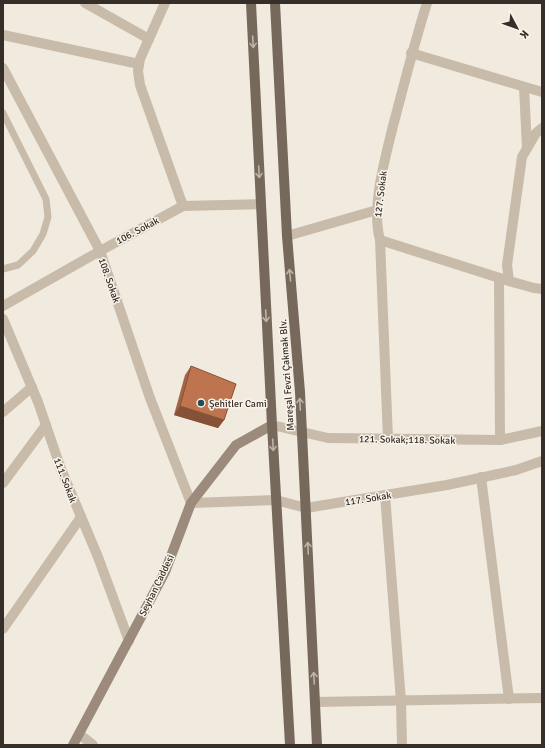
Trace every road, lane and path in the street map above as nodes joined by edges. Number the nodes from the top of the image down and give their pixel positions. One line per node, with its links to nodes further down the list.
1 (85, 3): 7 (street)
2 (165, 3): 7 (street)
3 (251, 3): 16 (main road, Mareşal Fevzi Çakmak Blv., one-way to 16)
4 (274, 3): 19 (main road, Mareşal Fevzi Çakmak Blv.)
5 (427, 3): 8 (street, 127. Sokak)
6 (3, 35): 9 (street)
7 (149, 39): 9 (street)
8 (412, 53): 11 (street); 18 (street, 127. Sokak)
9 (139, 64): 17 (street)
10 (3, 68): 21 (street, 108. Sokak)
11 (524, 87): 12 (street); 15 (street)
12 (542, 92)
13 (3, 113): 22 (lane)
14 (542, 128): 15 (street)
15 (527, 148): 23 (street)
16 (261, 204): 17 (street, 106. Sokak); 30 (main road, Mareşal Fevzi Çakmak Blv., one-way to 30)
17 (183, 206): 21 (street, 106. Sokak)
18 (377, 210): 19 (street); 20 (street, 127. Sokak)
19 (287, 236): 32 (main road, Mareşal Fevzi Çakmak Blv., one-way to 19)
20 (380, 240): 23 (street); 33 (street, 127. Sokak)
21 (100, 251): 25 (street, 106. Sokak); 40 (street, 108. Sokak)
22 (3, 269)
23 (504, 280): 24 (street); 34 (street)
24 (542, 289)
25 (3, 306)
26 (3, 320): 27 (street, 111. Sokak)
27 (32, 387): 28 (street); 29 (street, 111. Sokak)
28 (3, 412)
29 (46, 425): 37 (street); 42 (street, 111. Sokak)
30 (272, 425): 32 (street, 121. Sokak;118. Sokak); 39 (main road, Mareşal Fevzi Çakmak Blv., one-way to 39); 40 (main road, Seyhan Caddesi)
31 (542, 431): 34 (street, 121. Sokak;118. Sokak)
32 (302, 433): 33 (street, 121. Sokak;118. Sokak); 41 (main road, Mareşal Fevzi Çakmak Blv.)
33 (388, 439): 34 (street, 121. Sokak;118. Sokak)
34 (500, 440)
35 (542, 461): 36 (street, 117. Sokak)
36 (481, 477): 38 (street, 117. Sokak); 46 (street)
37 (3, 483)
38 (385, 495): 41 (street, 117. Sokak); 47 (street)
39 (276, 500): 40 (street, 117. Sokak); 41 (street, 117. Sokak); 52 (main road, Mareşal Fevzi Çakmak Blv.)
40 (191, 503): 44 (main road, Seyhan Caddesi)
41 (306, 508): 48 (main road, Mareşal Fevzi Çakmak Blv., one-way to 41)
42 (81, 517): 43 (street); 44 (street, 111. Sokak)
43 (3, 629)
44 (129, 641): 49 (main road, Seyhan Caddesi)
45 (542, 698): 46 (street)
46 (509, 699): 47 (street)
47 (401, 700): 48 (street); 54 (street)
48 (315, 702): 53 (main road, Mareşal Fevzi Çakmak Blv.)
49 (79, 734): 50 (main road, Seyhan Caddesi); 51 (street)
50 (73, 745)
51 (93, 745)
52 (290, 745)
53 (317, 745)
54 (402, 745)

